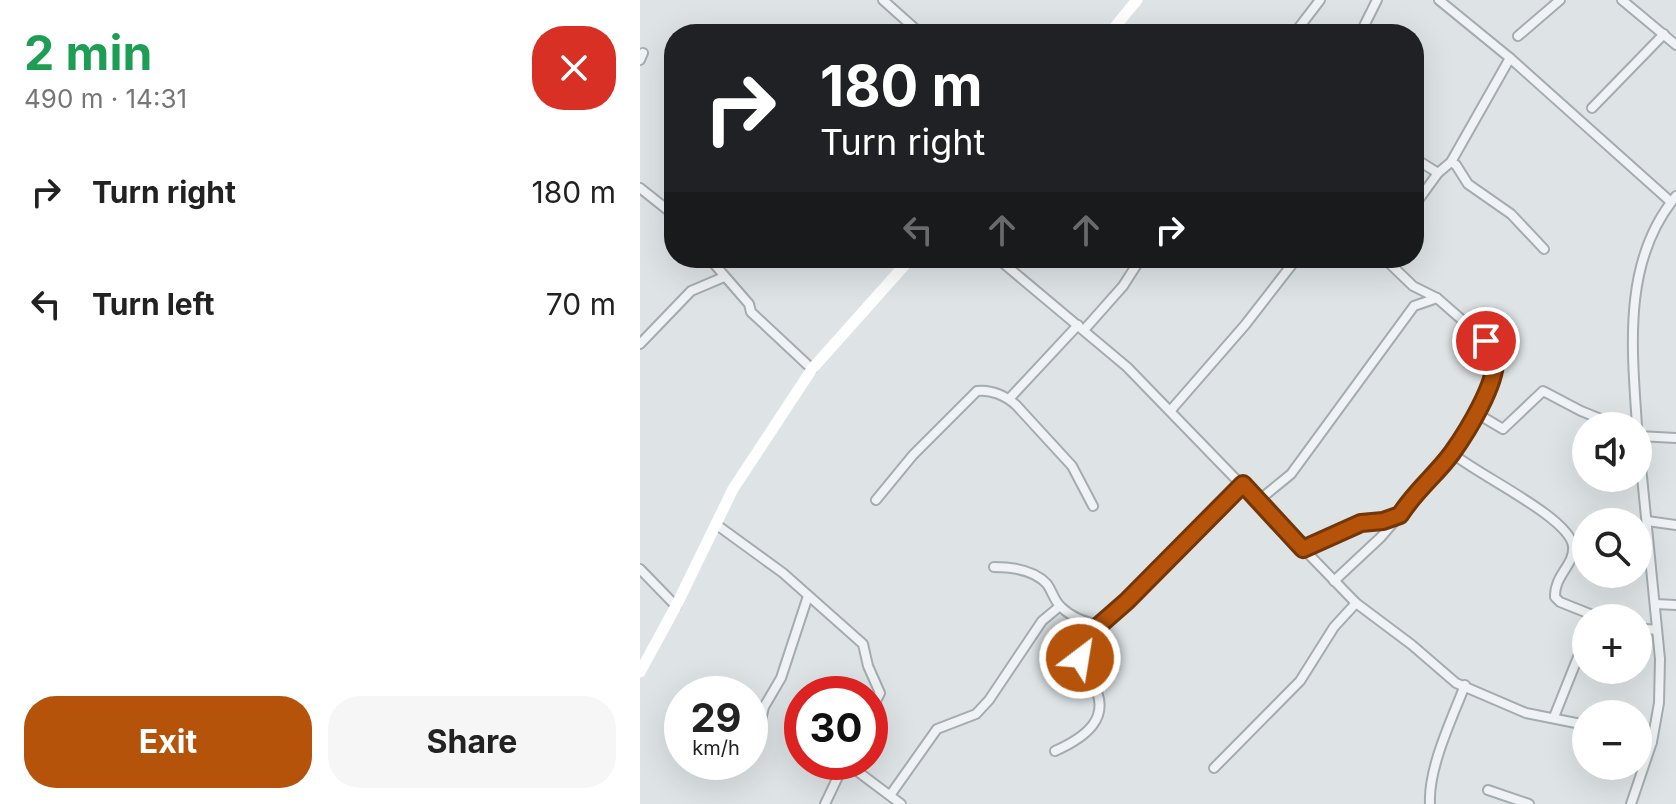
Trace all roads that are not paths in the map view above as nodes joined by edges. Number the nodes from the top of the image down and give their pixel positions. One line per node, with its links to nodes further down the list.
1 (883, 0): 8 (street)
2 (1137, 0): 9 (street)
3 (1320, 0): 10 (street)
4 (1377, 0): 11 (street)
5 (1439, 0): 15 (street)
6 (1560, 0): 13 (street)
7 (1622, 0): 12 (street)
8 (910, 24)
9 (1117, 24)
10 (1302, 24)
11 (1365, 24)
12 (1664, 34): 14 (street); 16 (street)
13 (1518, 36)
14 (1676, 45)
15 (1510, 58): 17 (street); 22 (street)
16 (1592, 108)
17 (1451, 162): 19 (street); 24 (street)
18 (1424, 164): 19 (street)
19 (1438, 173): 21 (street)
20 (640, 188): 23 (street)
21 (1424, 192)
22 (1673, 199): 41 (street)
23 (664, 207)
24 (1544, 249)
25 (717, 268): 31 (street)
26 (902, 268): 37 (street)
27 (1009, 268): 35 (street)
28 (1135, 268): 35 (street)
29 (1289, 268): 39 (street)
30 (1394, 268): 32 (street)
31 (724, 277): 36 (street); 37 (street)
32 (1413, 286): 33 (street); 34 (street)
33 (1437, 298): 34 (street); 42 (street)
34 (1414, 306): 48 (street)
35 (1081, 328): 38 (street); 39 (street)
36 (640, 344)
37 (812, 369): 52 (street)
38 (1009, 399): 47 (street); 49 (street)
39 (1171, 410): 46 (street)
40 (1583, 412): 42 (street)
41 (1636, 412)
42 (1476, 413): 45 (street)
43 (1652, 437): 44 (street)
44 (1676, 438)
45 (1452, 453): 50 (street); 65 (street)
46 (1243, 484): 48 (street); 66 (street)
47 (876, 500)
48 (1258, 501): 54 (street)
49 (1093, 506)
50 (1400, 515): 54 (street); 58 (street)
51 (1652, 522): 53 (street)
52 (717, 525): 59 (street); 63 (street)
53 (1676, 525)
54 (1303, 549): 58 (street)
55 (994, 567): 64 (street)
56 (640, 569): 63 (street)
57 (1652, 573): 61 (street)
58 (1334, 581): 60 (street)
59 (808, 596): 71 (street); 73 (street)
60 (1356, 603): 72 (street); 78 (street)
61 (1655, 604): 62 (street); 68 (street)
62 (1676, 605)
63 (676, 606): 69 (street)
64 (1060, 606): 66 (street); 83 (street)
65 (1572, 607)
66 (1101, 625): 77 (street)
67 (1652, 630): 68 (street)
68 (1656, 630): 76 (street)
69 (640, 672)
70 (1572, 672): 74 (street)
71 (872, 676)
72 (1465, 685): 74 (street); 86 (street)
73 (768, 700)
74 (1554, 717): 75 (street)
75 (1572, 722)
76 (1652, 742)
77 (1055, 751)
78 (1214, 768)
79 (836, 780): 84 (street)
80 (871, 780): 83 (street)
81 (1639, 780): 88 (street)
82 (1488, 790): 87 (street)
83 (891, 794): 85 (street)
84 (825, 804)
85 (901, 804)
86 (1430, 804)
87 (1529, 804)
88 (1631, 804)

